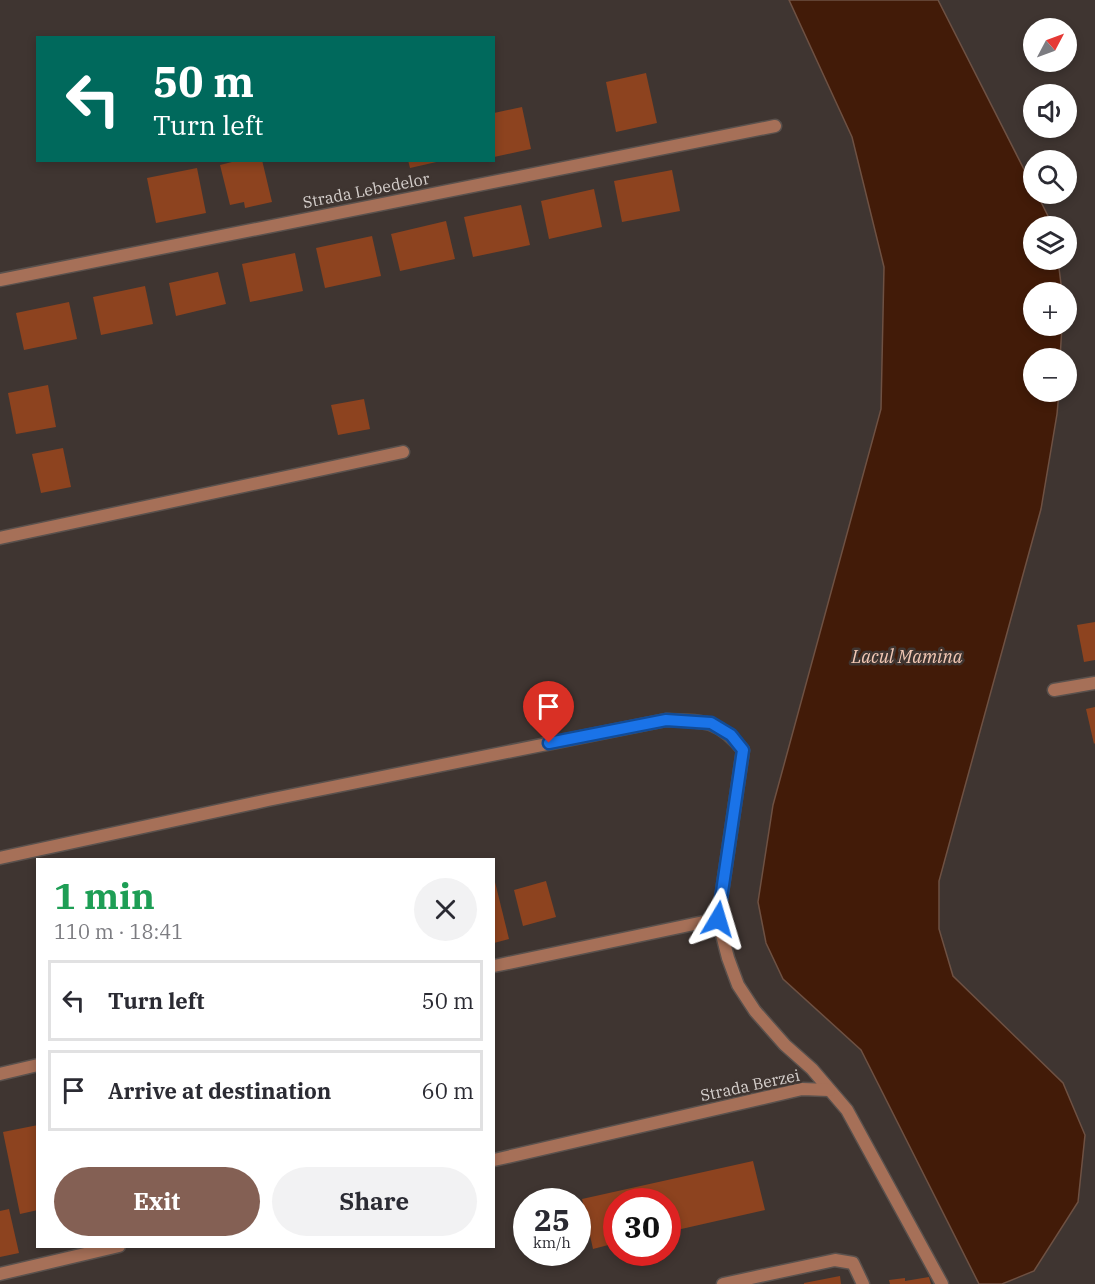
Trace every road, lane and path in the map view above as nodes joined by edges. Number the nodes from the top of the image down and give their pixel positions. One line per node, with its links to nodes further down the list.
1 (775, 126): 2 (street, Strada Lebedelor)
2 (0, 280)
3 (403, 452): 4 (street)
4 (0, 538)
5 (1095, 683): 6 (street)
6 (1054, 690)
7 (0, 858): 8 (street)
8 (718, 919): 9 (street); 12 (street)
9 (495, 966)
10 (36, 1065): 11 (street)
11 (0, 1074)
12 (829, 1090): 13 (street, Strada Berzei); 18 (street)
13 (495, 1160)
14 (110, 1248): 15 (street)
15 (0, 1274)
16 (723, 1284): 17 (street)
17 (863, 1284)
18 (942, 1284)

